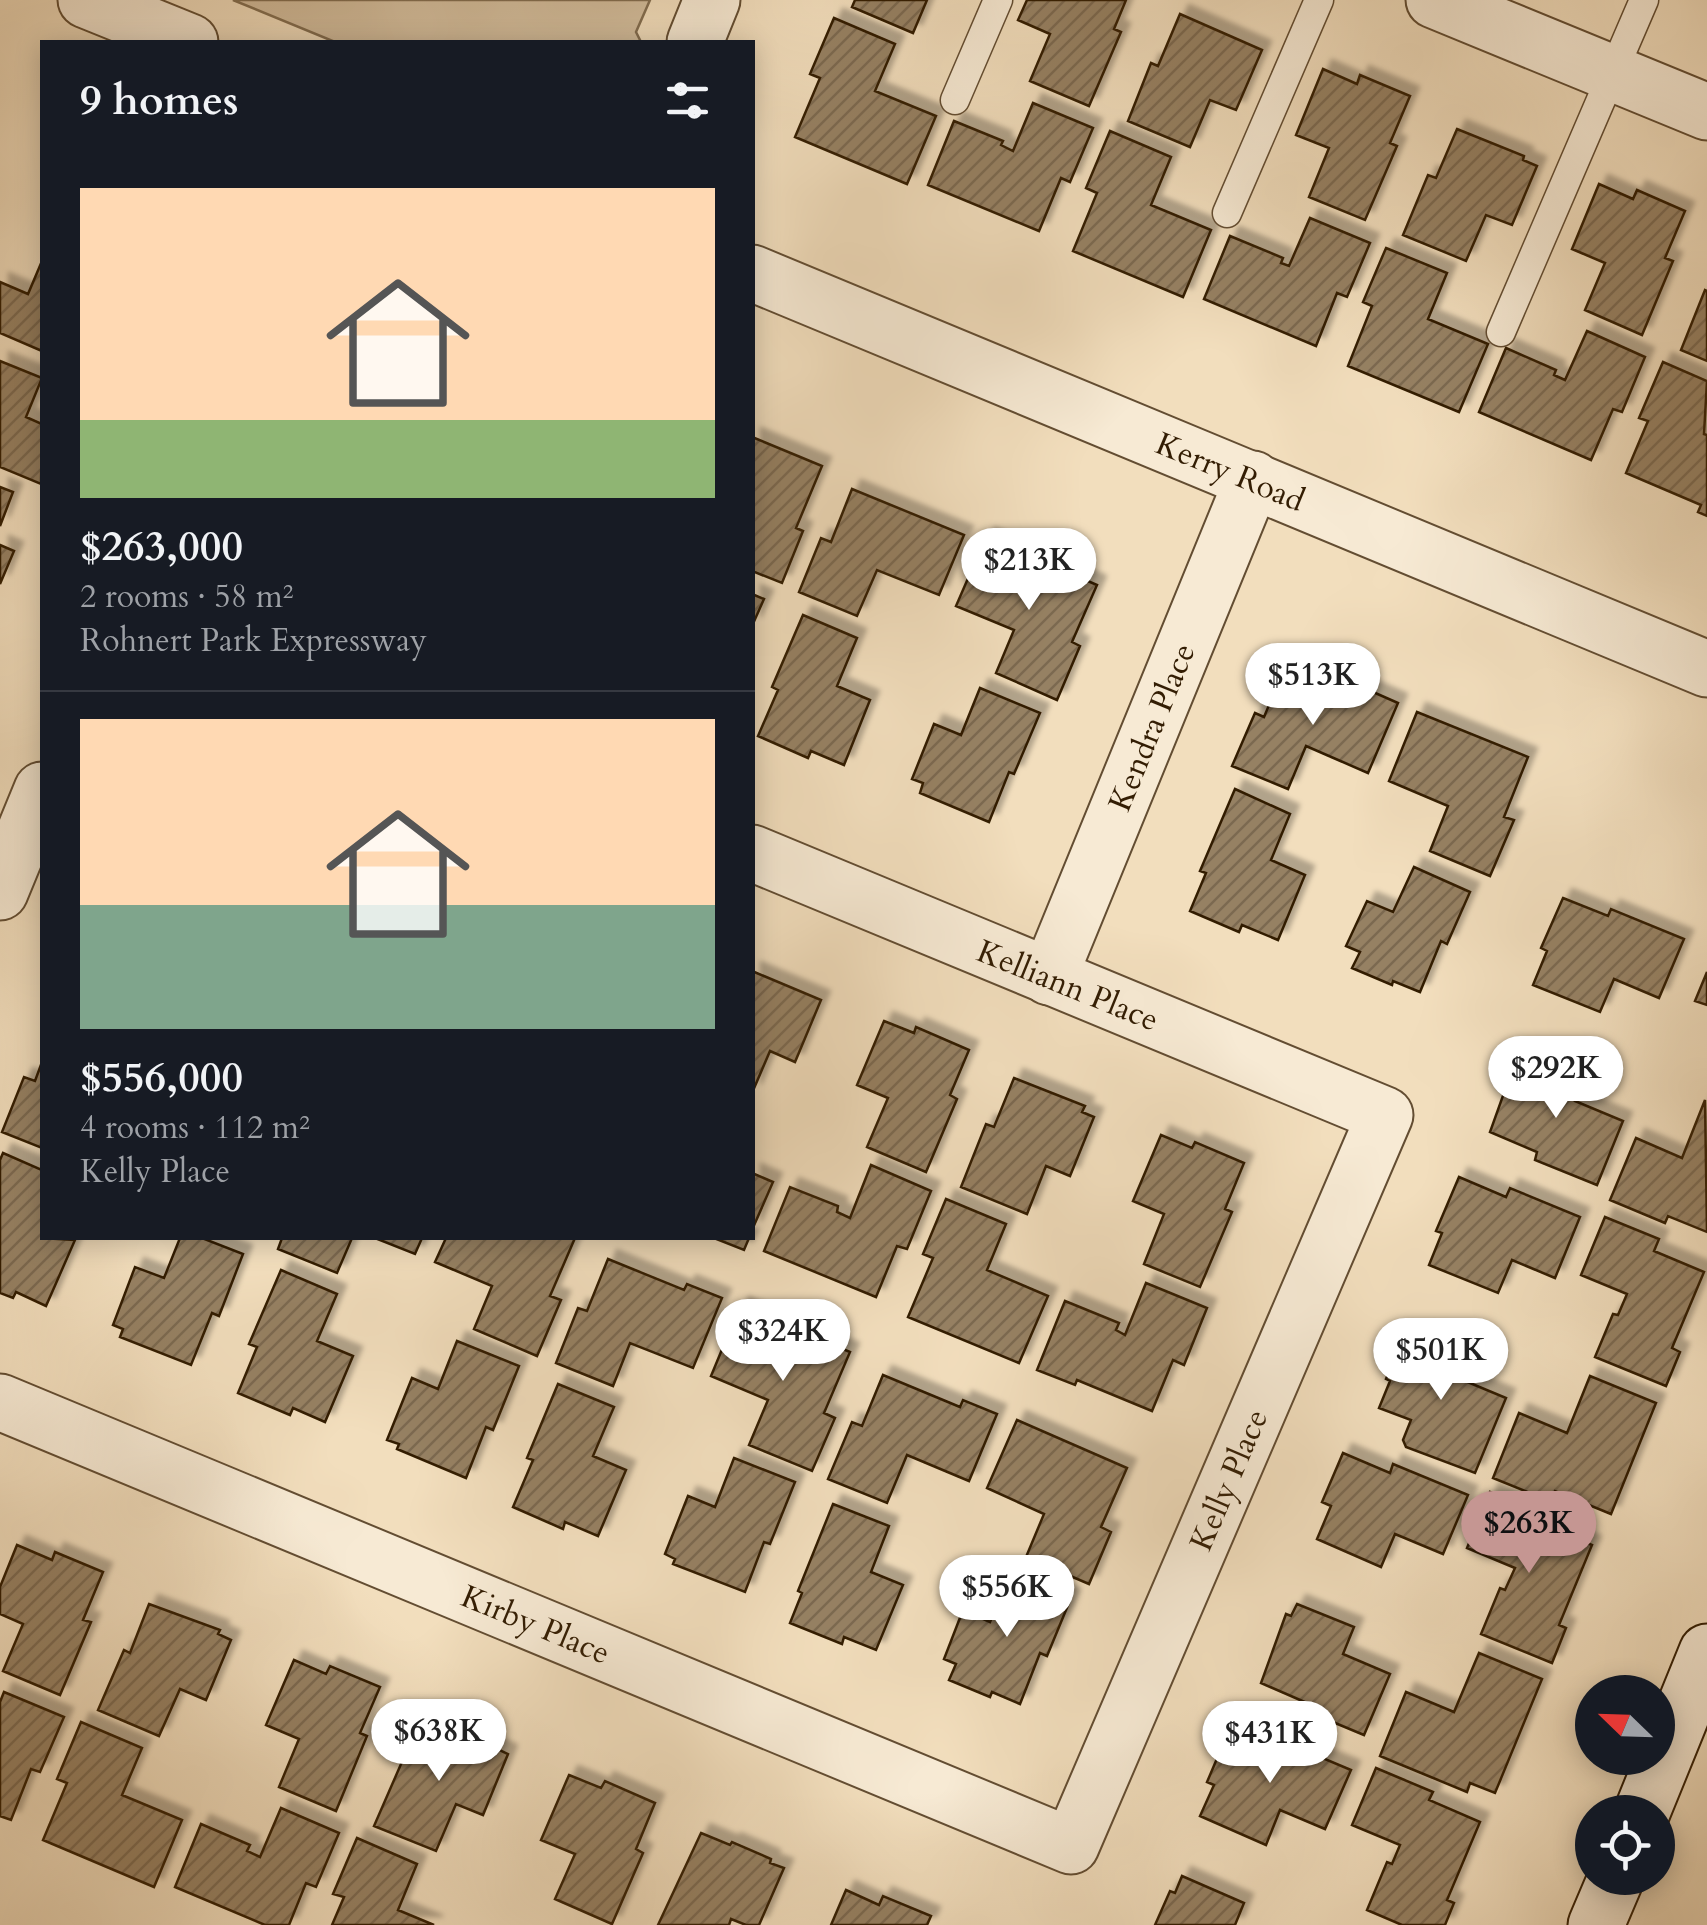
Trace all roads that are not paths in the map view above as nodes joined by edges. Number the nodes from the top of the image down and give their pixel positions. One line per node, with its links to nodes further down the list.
1 (86, 0): 7 (street)
2 (712, 0): 8 (street)
3 (998, 0): 10 (lane)
4 (1320, 0): 12 (lane)
5 (1434, 0): 9 (street)
6 (1644, 0): 9 (lane)
7 (185, 40)
8 (696, 40)
9 (1613, 74): 11 (street); 14 (lane)
10 (955, 100)
11 (1707, 112)
12 (1227, 212)
13 (755, 274): 15 (street, Kerry Road)
14 (1501, 332)
15 (1253, 479): 16 (street, Kerry Road); 20 (street, Kendra Place)
16 (1707, 669)
17 (40, 795): 19 (street)
18 (755, 854): 20 (street, Kelliann Place)
19 (0, 892)
20 (1049, 977): 21 (street, Kelliann Place)
21 (1384, 1115): 25 (street, Kelly Place)
22 (0, 1402): 25 (street, Kirby Place)
23 (1707, 1652): 24 (street)
24 (1649, 1795)
25 (1071, 1846)
26 (1609, 1895): 27 (street)
27 (1596, 1925)

